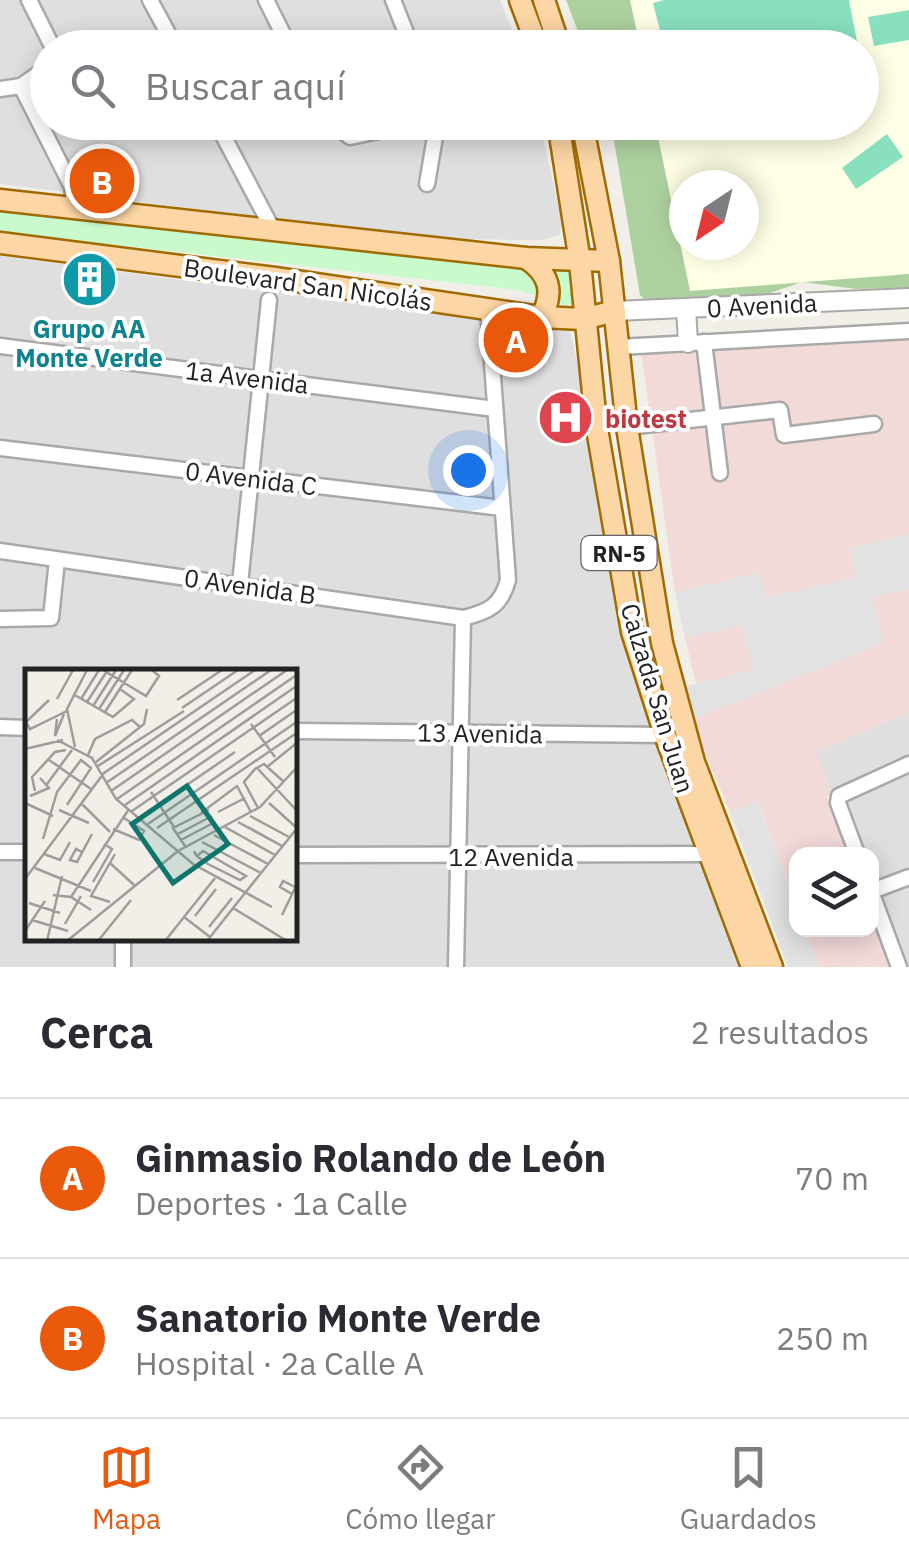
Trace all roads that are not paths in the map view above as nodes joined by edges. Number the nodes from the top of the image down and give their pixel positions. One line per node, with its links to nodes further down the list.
1 (29, 0): 7 (street)
2 (150, 0): 8 (street)
3 (266, 0): 9 (street)
4 (393, 0): 10 (street)
5 (520, 0): 11 (main road)
6 (544, 0): 12 (main road)
7 (44, 30)
8 (166, 30)
9 (281, 30)
10 (405, 30)
11 (531, 30)
12 (554, 30)
13 (30, 79): 14 (street)
14 (21, 86): 15 (street); 16 (street)
15 (0, 89)
16 (30, 104)
17 (49, 140): 24 (street)
18 (225, 140): 25 (street)
19 (434, 140): 22 (street)
20 (561, 140): 29 (main road, Calzada San Juan / RN-5)
21 (585, 140): 28 (main road, Calzada San Juan / RN-5)
22 (427, 184)
23 (0, 200): 24 (main road, Boulevard San Nicolás)
24 (75, 210): 25 (main road, Boulevard San Nicolás)
25 (274, 232): 27 (main road, Boulevard San Nicolás)
26 (0, 243): 33 (main road, Boulevard San Nicolás)
27 (526, 258): 29 (main road, Boulevard San Nicolás); 35 (main road)
28 (609, 261): 29 (main road, Boulevard San Nicolás); 34 (main road, Calzada San Juan / RN-5)
29 (580, 262): 36 (main road, Calzada San Juan / RN-5)
30 (909, 298): 32 (street, 0 Avenida)
31 (270, 300): 41 (street)
32 (686, 308): 34 (street, 0 Avenida); 38 (street)
33 (488, 309): 35 (main road, Boulevard San Nicolás); 42 (street)
34 (615, 311): 36 (main road, Boulevard San Nicolás); 40 (main road, Calzada San Juan / RN-5)
35 (542, 317): 36 (main road, Boulevard San Nicolás)
36 (583, 320): 55 (main road, Calzada San Juan / RN-5)
37 (909, 331): 38 (street)
38 (696, 342): 40 (street); 43 (street)
39 (0, 346): 41 (street, 1a Avenida)
40 (619, 347): 45 (main road, Calzada San Juan / RN-5)
41 (263, 380): 42 (street, 1a Avenida); 48 (street)
42 (495, 409): 49 (street)
43 (716, 418): 44 (street); 45 (street); 47 (street)
44 (874, 424)
45 (627, 428): 56 (main road, Calzada San Juan / RN-5)
46 (0, 448): 48 (street, 0 Avenida C)
47 (720, 473)
48 (252, 478): 49 (street, 0 Avenida C); 52 (street)
49 (502, 508): 53 (street, 0 Avenida B)
50 (0, 551): 51 (street, 0 Avenida B)
51 (58, 560): 52 (street, 0 Avenida B); 54 (street)
52 (240, 584): 53 (street, 0 Avenida B)
53 (463, 618): 60 (street)
54 (0, 619)
55 (632, 632): 56 (main road); 61 (main road, Calzada San Juan / RN-5)
56 (678, 698): 64 (main road, Calzada San Juan / RN-5)
57 (0, 727): 58 (street)
58 (25, 728)
59 (298, 731): 60 (street, 13 Avenida)
60 (461, 733): 61 (street, 13 Avenida); 66 (street)
61 (665, 735): 64 (main road, Calzada San Juan / RN-5)
62 (909, 764): 63 (street)
63 (854, 847)
64 (717, 852): 66 (street, 12 Avenida); 71 (main road, Calzada San Juan / RN-5); 72 (main road, Calzada San Juan / RN-5)
65 (298, 854): 66 (street, 12 Avenida)
66 (458, 856): 70 (street)
67 (909, 877): 68 (street)
68 (879, 890)
69 (879, 912): 73 (street)
70 (456, 967)
71 (752, 967)
72 (772, 967)
73 (900, 967)

